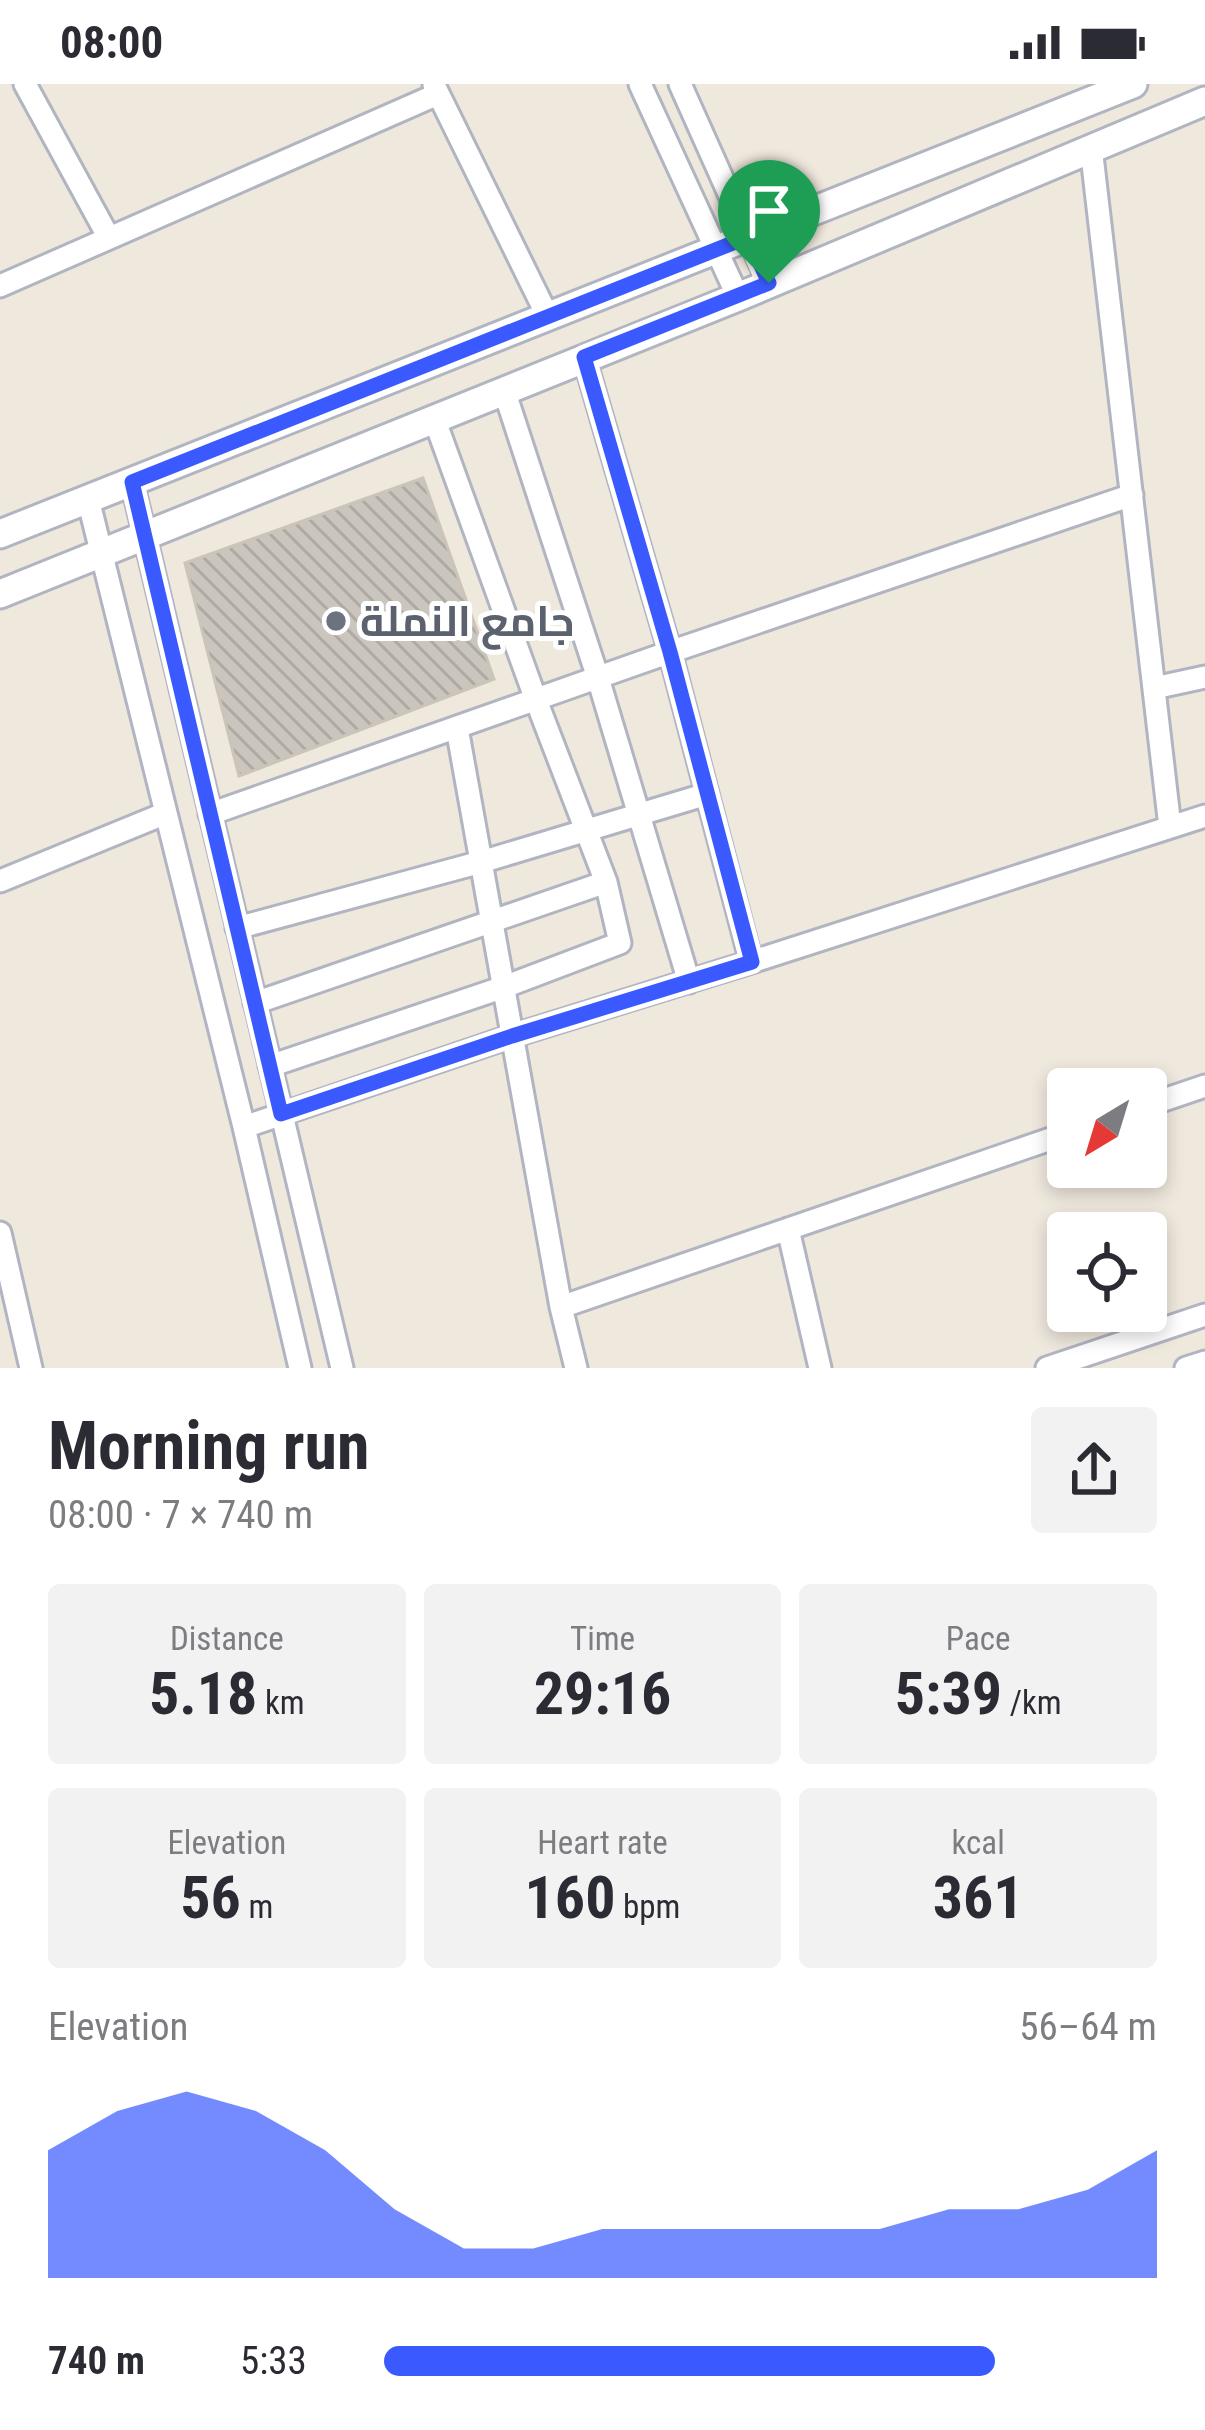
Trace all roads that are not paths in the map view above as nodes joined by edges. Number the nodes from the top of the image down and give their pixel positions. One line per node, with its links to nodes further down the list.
1 (25, 84): 9 (street)
2 (640, 84): 10 (street)
3 (680, 84): 8 (street)
4 (1133, 84): 8 (street)
5 (436, 89): 9 (street); 14 (street)
6 (1205, 101): 7 (street)
7 (1091, 147): 11 (street); 19 (street)
8 (748, 237): 10 (street); 11 (street)
9 (109, 238): 12 (street)
10 (716, 250): 13 (street); 14 (street)
11 (769, 283): 13 (street)
12 (0, 286)
13 (737, 297): 15 (street)
14 (548, 316): 18 (street)
15 (584, 357): 16 (street); 25 (street)
16 (504, 390): 17 (street); 27 (street)
17 (434, 418): 22 (street); 29 (street)
18 (132, 482): 20 (street); 22 (street)
19 (1132, 496): 25 (street); 28 (street)
20 (88, 499): 21 (street); 23 (street)
21 (0, 534)
22 (145, 535): 23 (street); 33 (street)
23 (101, 553): 24 (street); 32 (street)
24 (0, 593)
25 (670, 652): 27 (street); 31 (street)
26 (1205, 677): 28 (street)
27 (598, 678): 29 (street); 34 (street)
28 (1154, 688): 36 (street)
29 (536, 700): 30 (street); 37 (street)
30 (457, 728): 33 (street); 38 (street)
31 (707, 794): 34 (street); 43 (street)
32 (166, 813): 39 (street); 52 (street)
33 (211, 814): 42 (street)
34 (640, 814): 37 (street); 44 (street)
35 (1205, 816): 36 (street)
36 (1170, 827): 43 (street)
37 (585, 831): 38 (street); 40 (street)
38 (481, 862): 41 (street); 42 (street)
39 (0, 881)
40 (606, 882): 41 (street); 45 (street)
41 (492, 922): 45 (street); 46 (street)
42 (237, 928): 46 (street)
43 (752, 962): 44 (street)
44 (689, 982): 47 (street)
45 (504, 986): 47 (street); 48 (street)
46 (255, 1003): 48 (street)
47 (512, 1036): 51 (street); 56 (street)
48 (270, 1066): 51 (street)
49 (1205, 1086): 50 (street)
50 (1167, 1099)
51 (281, 1114): 52 (street); 62 (street)
52 (244, 1127): 61 (street)
53 (1047, 1140): 54 (street)
54 (788, 1229): 56 (street); 64 (street)
55 (0, 1233): 60 (street)
56 (561, 1307): 63 (street)
57 (1205, 1316): 58 (street)
58 (1090, 1361): 65 (street)
59 (1205, 1362): 66 (street)
60 (31, 1368)
61 (300, 1368)
62 (342, 1368)
63 (576, 1368)
64 (820, 1368)
65 (1047, 1368)
66 (1186, 1368)

